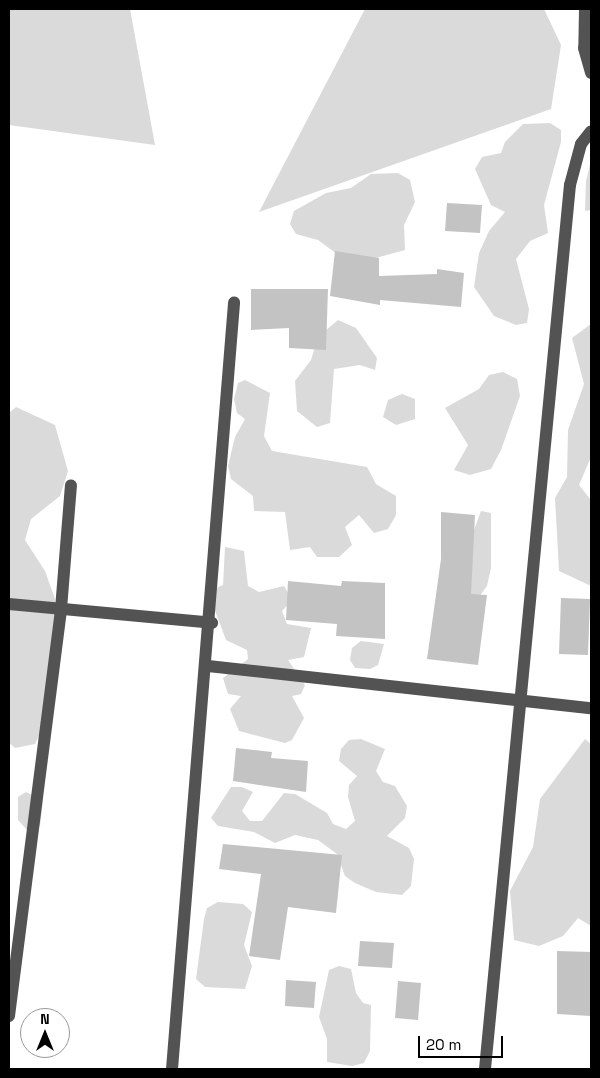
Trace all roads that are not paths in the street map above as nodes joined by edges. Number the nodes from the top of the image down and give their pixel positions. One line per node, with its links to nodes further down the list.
1 (585, 9): 2 (street)
2 (591, 73)
3 (591, 131): 10 (street)
4 (234, 304): 8 (street)
5 (71, 486): 7 (street)
6 (9, 604): 7 (street)
7 (62, 609): 8 (street); 12 (street)
8 (212, 623): 9 (street)
9 (208, 666): 10 (street); 14 (street)
10 (520, 702): 11 (street); 15 (street)
11 (591, 708)
12 (10, 995): 13 (street)
13 (9, 1016)
14 (172, 1069)
15 (485, 1069)

